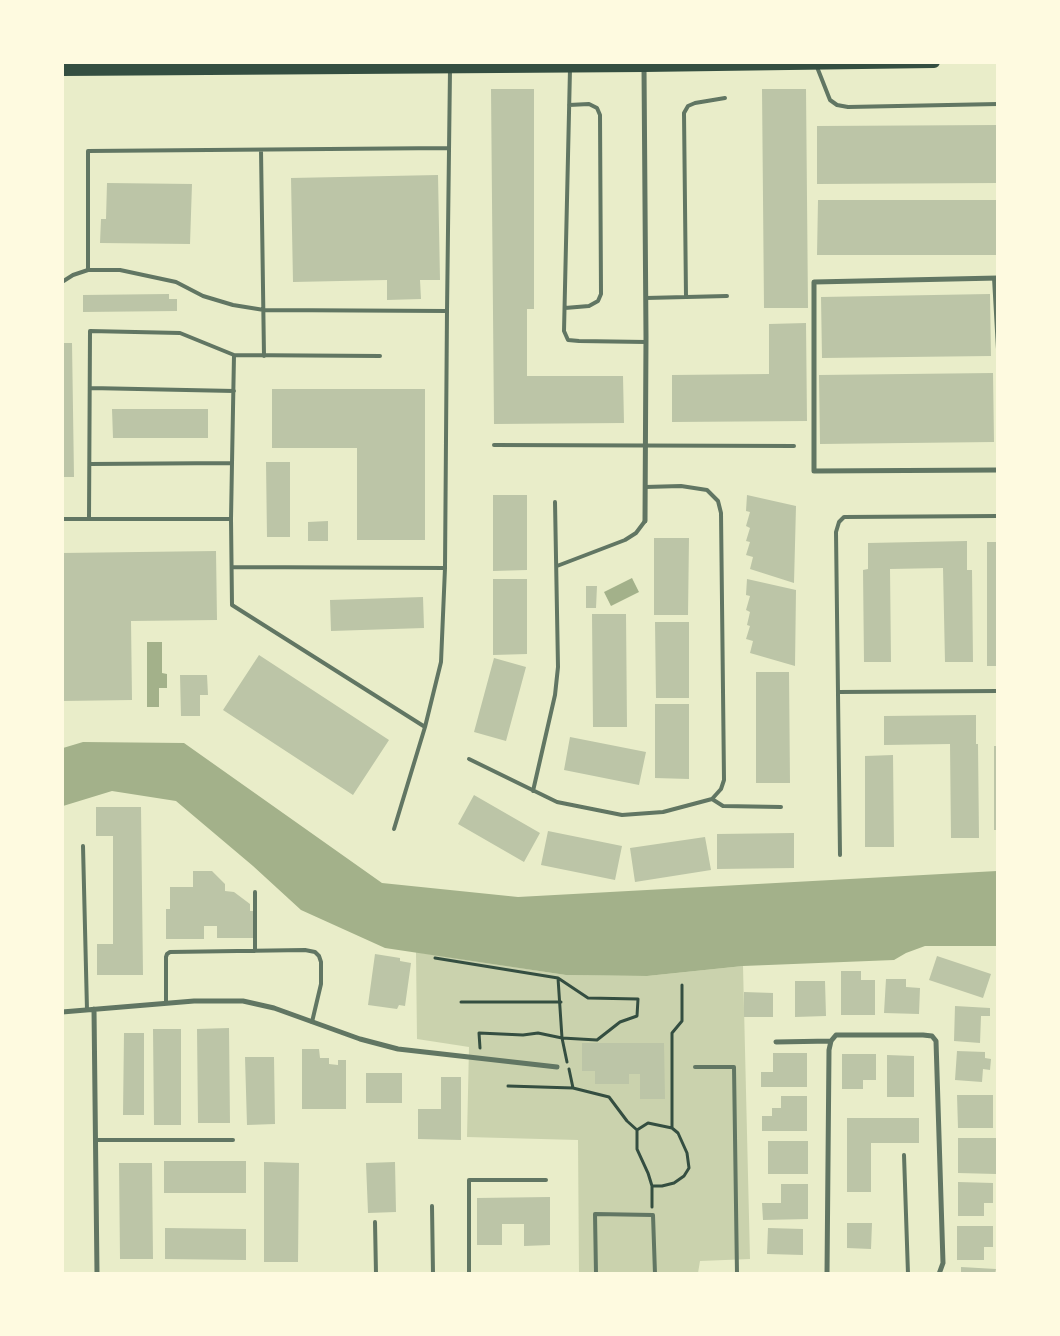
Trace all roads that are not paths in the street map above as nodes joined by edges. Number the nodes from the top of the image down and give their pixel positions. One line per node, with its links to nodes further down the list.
1 (934, 62): 2 (main road)
2 (817, 63): 3 (main road); 9 (lane)
3 (644, 64): 5 (main road); 18 (street)
4 (546, 65): 5 (main road); 6 (main road)
5 (570, 67): 10 (lane)
6 (450, 68): 7 (main road); 11 (lane)
7 (62, 70)
8 (726, 98): 17 (lane)
9 (998, 104)
10 (569, 105): 19 (lane); 19 (lane)
11 (449, 148): 12 (lane); 21 (lane)
12 (261, 150): 13 (lane); 20 (lane)
13 (88, 270): 15 (lane); 20 (lane)
14 (996, 278): 23 (lane); 34 (street)
15 (62, 282)
16 (727, 296): 17 (lane)
17 (686, 297): 18 (lane)
18 (646, 298): 22 (street)
19 (565, 308): 22 (lane)
20 (264, 310): 21 (lane); 25 (lane)
21 (447, 311): 44 (lane)
22 (646, 342): 30 (street)
23 (998, 350)
24 (234, 355): 25 (lane); 27 (lane); 28 (lane)
25 (264, 356): 26 (lane)
26 (380, 356)
27 (90, 388): 28 (lane); 33 (lane)
28 (234, 391): 32 (lane)
29 (494, 445): 30 (lane)
30 (645, 446): 31 (lane); 35 (street)
31 (794, 446)
32 (232, 463): 33 (lane); 40 (lane)
33 (90, 464): 39 (lane)
34 (998, 470)
35 (645, 487): 41 (street); 50 (lane)
36 (555, 502): 42 (lane)
37 (998, 516): 46 (lane)
38 (62, 519): 39 (lane)
39 (89, 519): 40 (lane)
40 (231, 519): 43 (lane)
41 (645, 521): 42 (lane)
42 (557, 566): 49 (lane)
43 (232, 567): 44 (lane); 47 (lane)
44 (446, 568): 47 (lane)
45 (998, 691): 46 (lane)
46 (838, 692): 54 (lane)
47 (425, 727): 52 (lane)
48 (469, 759): 49 (lane)
49 (533, 791): 50 (lane)
50 (712, 799): 51 (lane)
51 (781, 807)
52 (394, 829)
53 (83, 846): 59 (lane)
54 (840, 855)
55 (256, 892): 56 (lane)
56 (256, 951): 57 (lane); 61 (lane)
57 (166, 1003): 58 (street); 61 (street)
58 (94, 1009): 59 (street); 66 (street)
59 (87, 1010): 60 (street)
60 (62, 1012)
61 (312, 1022): 64 (street)
62 (831, 1041): 63 (street); 79 (street); 81 (street)
63 (776, 1042)
64 (557, 1067)
65 (695, 1067): 78 (lane)
66 (95, 1140): 67 (lane); 72 (street)
67 (233, 1140)
68 (904, 1155): 80 (lane)
69 (546, 1180): 75 (lane)
70 (432, 1206): 74 (lane)
71 (375, 1222): 73 (lane)
72 (97, 1274)
73 (376, 1274)
74 (433, 1274)
75 (469, 1274)
76 (596, 1274): 77 (lane)
77 (655, 1274)
78 (737, 1274)
79 (827, 1274)
80 (908, 1274)
81 (939, 1274)

